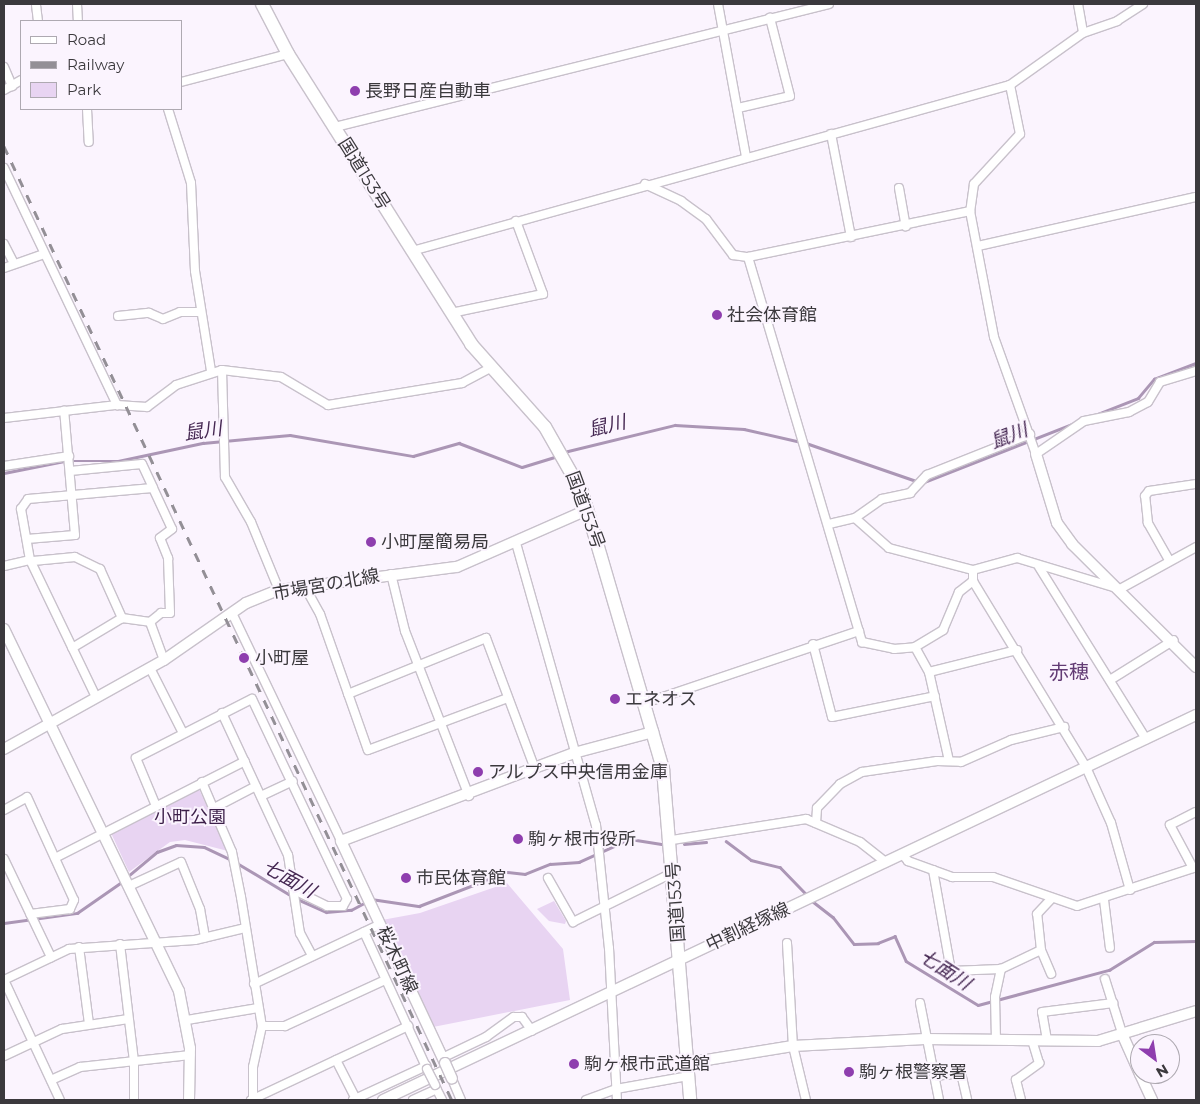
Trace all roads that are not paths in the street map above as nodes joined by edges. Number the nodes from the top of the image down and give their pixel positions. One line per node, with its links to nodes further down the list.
1 (77, 4): 10 (street)
2 (718, 4): 11 (street)
3 (829, 4): 8 (street)
4 (1078, 4): 12 (street)
5 (1143, 4): 12 (street)
6 (36, 5): 9 (street)
7 (266, 5): 13 (highway, 国道153号)
8 (770, 18): 11 (street); 20 (street)
9 (38, 20)
10 (78, 20)
11 (723, 28): 20 (street); 23 (street)
12 (1084, 33): 17 (street)
13 (288, 54): 16 (street); 23 (highway, 国道153号)
14 (4, 67): 18 (street)
15 (20, 81): 18 (street)
16 (182, 82)
17 (1010, 84): 24 (street); 31 (street)
18 (12, 86): 19 (street)
19 (4, 90)
20 (738, 108): 26 (street)
21 (87, 110): 25 (street)
22 (168, 110): 42 (street)
23 (335, 127): 37 (highway, 国道153号)
24 (831, 134): 26 (street); 34 (street)
25 (89, 142)
26 (746, 156): 28 (street)
27 (4, 168): 38 (street)
28 (645, 184): 32 (street); 39 (street)
29 (899, 188): 33 (street)
30 (1196, 197): 36 (street)
31 (970, 211): 33 (street); 36 (street)
32 (516, 221): 37 (street); 43 (street)
33 (906, 226): 34 (street)
34 (851, 237): 39 (street)
35 (4, 244): 40 (street)
36 (978, 246): 52 (street)
37 (412, 251): 43 (highway, 国道153号)
38 (44, 254): 40 (street); 49 (street)
39 (748, 257): 62 (street)
40 (14, 264): 41 (street)
41 (4, 268)
42 (201, 312): 44 (street); 47 (street)
43 (451, 313): 45 (highway, 国道153号)
44 (118, 316)
45 (490, 368): 46 (street); 60 (highway, 国道153号)
46 (222, 370): 47 (street); 75 (street)
47 (211, 371): 49 (street)
48 (1196, 371): 53 (street)
49 (117, 405): 50 (street)
50 (64, 410): 51 (street); 54 (street)
51 (4, 418)
52 (1030, 435): 53 (street); 61 (street)
53 (1035, 450): 74 (street)
54 (68, 456): 55 (street); 56 (street)
55 (4, 466)
56 (69, 469): 58 (street); 59 (street)
57 (1196, 484): 67 (street)
58 (153, 488): 59 (street); 78 (street)
59 (71, 497): 63 (street); 63 (street)
60 (587, 510): 64 (street, 市場宮の北線); 97 (highway, 国道153号)
61 (856, 518): 62 (street); 70 (street)
62 (829, 524): 80 (street)
63 (27, 539): 66 (street)
64 (516, 543): 71 (street, 市場宮の北線); 107 (street)
65 (1196, 546): 67 (street)
66 (32, 560): 68 (street); 77 (street); 85 (street)
67 (1168, 560): 74 (street)
68 (4, 566)
69 (1039, 567): 70 (street); 74 (street); 92 (street)
70 (973, 570): 72 (street)
71 (390, 574): 73 (street, 市場宮の北線); 88 (street)
72 (973, 581): 84 (street); 86 (street)
73 (305, 587): 75 (street, 市場宮の北線); 93 (street)
74 (1120, 589): 81 (street)
75 (279, 590): 76 (street, 市場宮の北線)
76 (232, 613): 87 (street, 市場宮の北線); 124 (street)
77 (122, 618): 78 (street); 85 (street)
78 (150, 622): 87 (street)
79 (4, 629): 83 (street)
80 (859, 631): 82 (street); 84 (street)
81 (1174, 640): 89 (street); 92 (street)
82 (813, 644): 94 (street); 97 (street)
83 (7, 645): 100 (street)
84 (915, 646): 91 (street)
85 (72, 648): 95 (street)
86 (1017, 650): 91 (street); 102 (street)
87 (164, 660): 90 (street, 市場宮の北線)
88 (418, 665): 93 (street); 96 (street); 101 (street)
89 (1196, 667)
90 (150, 668): 95 (street, 市場宮の北線); 104 (street)
91 (929, 672): 94 (street)
92 (1110, 680): 105 (street)
93 (348, 694): 101 (street)
94 (935, 696): 109 (street)
95 (96, 697): 100 (street, 市場宮の北線)
96 (508, 698): 101 (street); 111 (street)
97 (645, 703): 103 (highway, 国道153号)
98 (222, 713): 104 (street); 108 (street); 112 (street)
99 (1196, 715): 105 (street, 中割経塚線)
100 (50, 723): 106 (street, 市場宮の北線); 122 (street)
101 (441, 723): 116 (street)
102 (1064, 727): 109 (street); 110 (street)
103 (653, 732): 107 (street); 123 (highway, 国道153号)
104 (183, 733): 117 (street)
105 (1146, 740): 110 (street, 中割経塚線)
106 (4, 749)
107 (574, 753): 111 (street); 138 (street)
108 (245, 761): 113 (street); 114 (street)
109 (949, 761): 121 (street)
110 (1086, 767): 125 (street, 中割経塚線); 134 (street)
111 (535, 769): 116 (street)
112 (292, 781): 115 (street); 135 (street)
113 (202, 782): 117 (street); 118 (street)
114 (256, 786): 115 (street); 118 (street)
115 (260, 796): 135 (street)
116 (469, 796): 124 (street)
117 (156, 806): 122 (street)
118 (214, 808): 141 (street)
119 (4, 810): 126 (street)
120 (1196, 812): 129 (street)
121 (816, 823): 123 (street); 128 (street)
122 (103, 833): 126 (street); 133 (street)
123 (672, 840): 131 (highway, 国道153号)
124 (341, 842): 140 (street, 桜木町線)
125 (902, 854): 128 (street, 中割経塚線); 130 (street)
126 (55, 858): 139 (street)
127 (4, 859): 139 (street)
128 (886, 862): 152 (street, 中割経塚線)
129 (1194, 868): 134 (street)
130 (933, 870): 136 (street); 153 (street)
131 (674, 872): 138 (street); 152 (highway, 国道153号)
132 (548, 878): 138 (street)
133 (126, 881): 143 (street); 144 (street)
134 (1130, 890): 137 (street)
135 (294, 891): 150 (street)
136 (1052, 898): 137 (street); 149 (street)
137 (1104, 900): 148 (street)
138 (605, 909): 159 (street)
139 (31, 915): 151 (street)
140 (381, 924): 142 (street); 182 (street, 桜木町線)
141 (245, 928): 143 (street); 158 (street)
142 (364, 932): 150 (street); 157 (street)
143 (205, 938): 144 (street)
144 (156, 942): 146 (street); 165 (street)
145 (787, 943): 176 (street)
146 (120, 944): 147 (street); 164 (street)
147 (79, 947): 151 (street); 166 (street)
148 (1110, 948)
149 (1041, 950): 153 (street); 154 (street)
150 (312, 956): 158 (street)
151 (51, 957): 156 (street)
152 (680, 960): 159 (street, 中割経塚線); 183 (highway, 国道153号)
153 (1001, 969): 172 (street)
154 (1051, 974)
155 (1105, 979): 161 (street)
156 (4, 980): 175 (street)
157 (385, 980): 167 (street); 168 (street)
158 (254, 984): 162 (street)
159 (612, 994): 169 (street, 中割経塚線); 191 (street)
160 (920, 1002): 171 (street)
161 (1113, 1002): 170 (street); 174 (street)
162 (258, 1008): 165 (street); 167 (street)
163 (1196, 1011): 170 (street)
164 (128, 1019): 166 (street); 181 (street)
165 (186, 1020): 178 (street)
166 (89, 1024): 175 (street)
167 (262, 1026): 195 (street)
168 (408, 1026): 180 (street); 184 (street)
169 (532, 1031): 182 (street); 197 (street, 中割経塚線)
170 (1123, 1036): 174 (street); 177 (street)
171 (925, 1039): 172 (street); 176 (street); 186 (street)
172 (996, 1040): 173 (street)
173 (1032, 1040): 174 (street); 207 (street)
174 (1047, 1040)
175 (33, 1042): 179 (street); 188 (street)
176 (793, 1046): 183 (street); 204 (street)
177 (1130, 1052)
178 (190, 1055): 181 (street); 194 (street)
179 (4, 1056)
180 (336, 1060): 195 (street); 196 (street)
181 (134, 1061): 188 (street); 193 (street)
182 (444, 1061): 187 (street, 桜木町線, bridge)
183 (688, 1063): 185 (highway, 国道153号)
184 (427, 1068): 190 (street, bridge); 196 (street)
185 (688, 1076): 191 (street); 203 (highway, 国道153号)
186 (934, 1076): 205 (street); 206 (street)
187 (452, 1079): 200 (street)
188 (51, 1080): 192 (street)
189 (1145, 1084): 208 (street)
190 (436, 1087): 198 (street); 199 (street)
191 (616, 1089): 201 (street); 202 (street)
192 (60, 1100)
193 (134, 1100)
194 (188, 1100)
195 (252, 1100)
196 (354, 1100)
197 (383, 1100)
198 (413, 1100)
199 (442, 1100)
200 (461, 1100)
201 (586, 1100)
202 (617, 1100)
203 (690, 1100)
204 (806, 1100)
205 (939, 1100)
206 (967, 1100)
207 (1021, 1100)
208 (1152, 1100)

